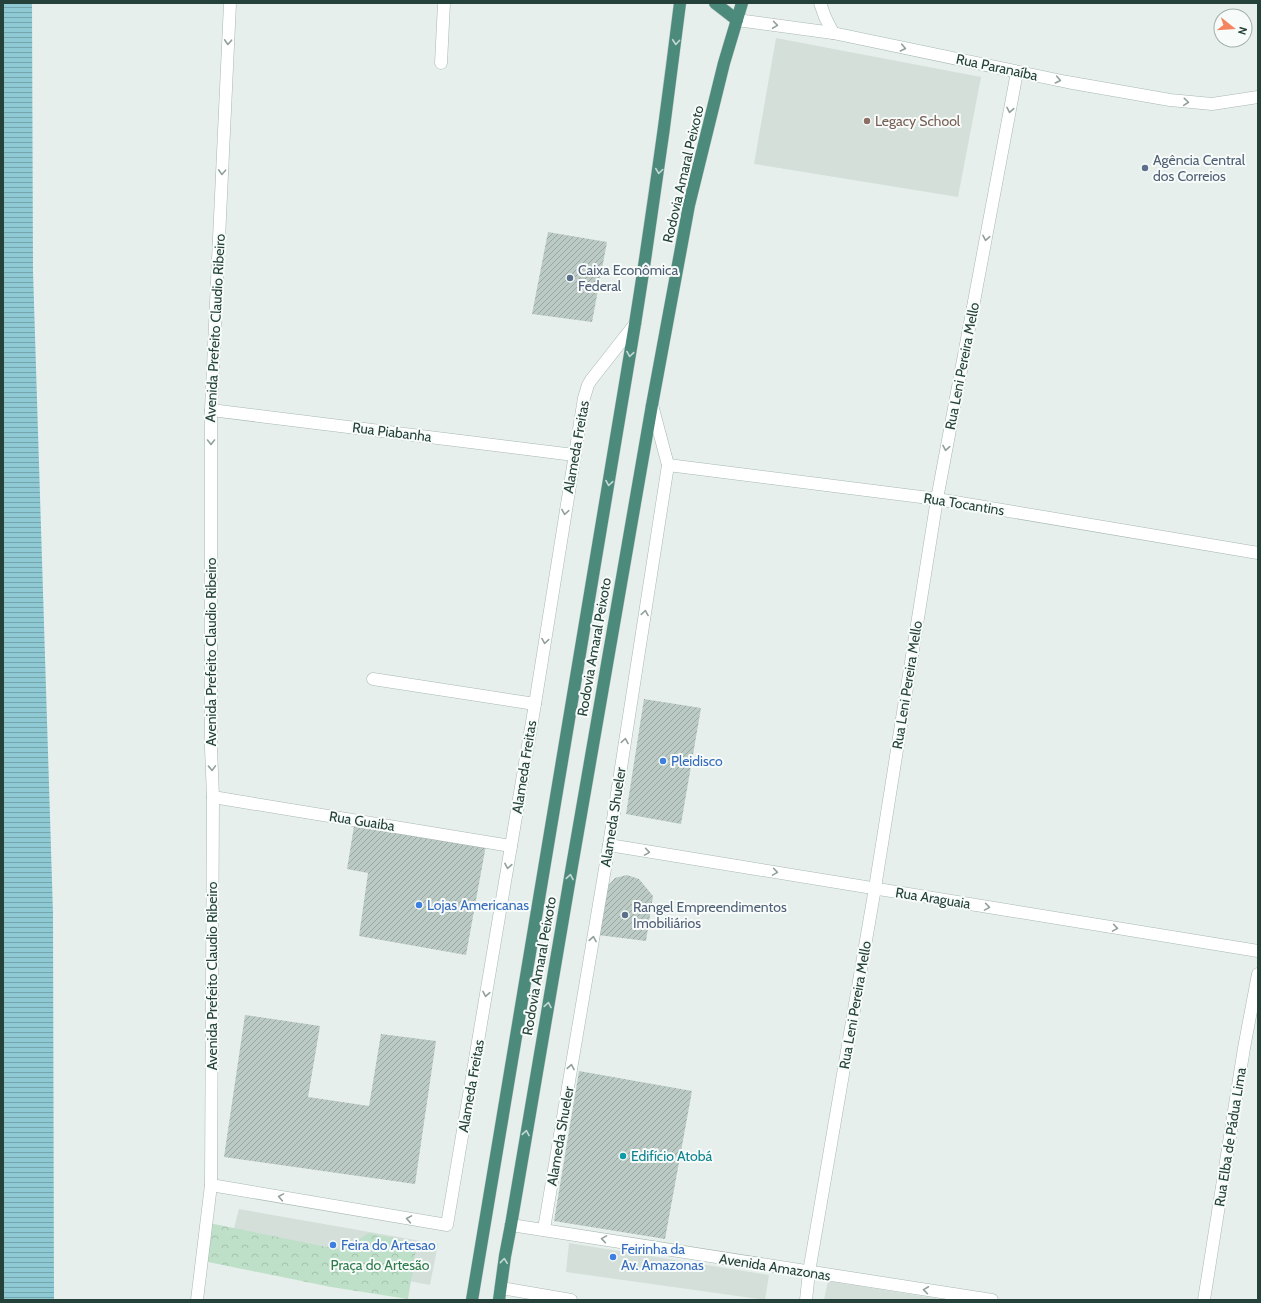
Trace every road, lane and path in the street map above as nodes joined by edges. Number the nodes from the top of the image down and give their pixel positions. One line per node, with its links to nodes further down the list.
1 (230, 3): 14 (street, Avenida Prefeito Claudio Ribeiro, one-way to 14)
2 (444, 3): 9 (street)
3 (680, 3): 12 (highway, Rodovia Amaral Peixoto, one-way to 12)
4 (715, 3): 7 (highway)
5 (742, 3): 7 (highway, Rodovia Amaral Peixoto)
6 (820, 3): 8 (street)
7 (737, 20): 8 (street, Rua Paranaíba, one-way to 8); 13 (highway, Rodovia Amaral Peixoto)
8 (834, 33): 10 (street, Rua Paranaíba, one-way to 10)
9 (441, 63)
10 (1017, 72): 11 (street, Rua Paranaíba, one-way to 11); 17 (street, Rua Leni Pereira Mello, one-way to 17)
11 (1258, 97)
12 (635, 324): 15 (street, Alameda Freitas); 33 (highway, Rodovia Amaral Peixoto, one-way to 33)
13 (652, 405): 16 (street, Alameda Shueler); 28 (highway, Rodovia Amaral Peixoto, one-way to 13)
14 (211, 410): 15 (street, Rua Piabanha); 21 (street, Avenida Prefeito Claudio Ribeiro, one-way to 21)
15 (574, 455): 20 (street, Alameda Freitas, one-way to 20)
16 (668, 465): 17 (street, Rua Tocantins); 22 (street, Alameda Shueler, one-way to 16)
17 (937, 499): 18 (street, Rua Tocantins); 24 (street, Rua Leni Pereira Mello)
18 (1258, 553)
19 (373, 679): 20 (street)
20 (535, 704): 23 (street, Alameda Freitas)
21 (213, 797): 23 (street, Rua Guaiba); 27 (street, Avenida Prefeito Claudio Ribeiro)
22 (609, 845): 24 (street, Rua Araguaia, one-way to 24); 29 (street, Alameda Shueler, one-way to 22)
23 (511, 846): 27 (street, Alameda Freitas, one-way to 27)
24 (875, 888): 25 (street, Rua Araguaia, one-way to 25); 30 (street, Rua Leni Pereira Mello)
25 (1258, 951)
26 (1258, 974): 37 (street, Rua Elba de Pádua Lima)
27 (211, 1185): 32 (street, Avenida Prefeito Claudio Ribeiro)
28 (511, 1225): 29 (street, Avenida Amazonas); 31 (highway, Rodovia Amaral Peixoto, one-way to 28)
29 (544, 1230): 30 (street, Avenida Amazonas, one-way to 29)
30 (809, 1272): 35 (street, Rua Leni Pereira Mello); 36 (street, Avenida Amazonas, one-way to 30)
31 (500, 1294): 34 (street)
32 (197, 1300)
33 (472, 1300)
34 (571, 1300)
35 (806, 1300)
36 (992, 1300)
37 (1204, 1300)

